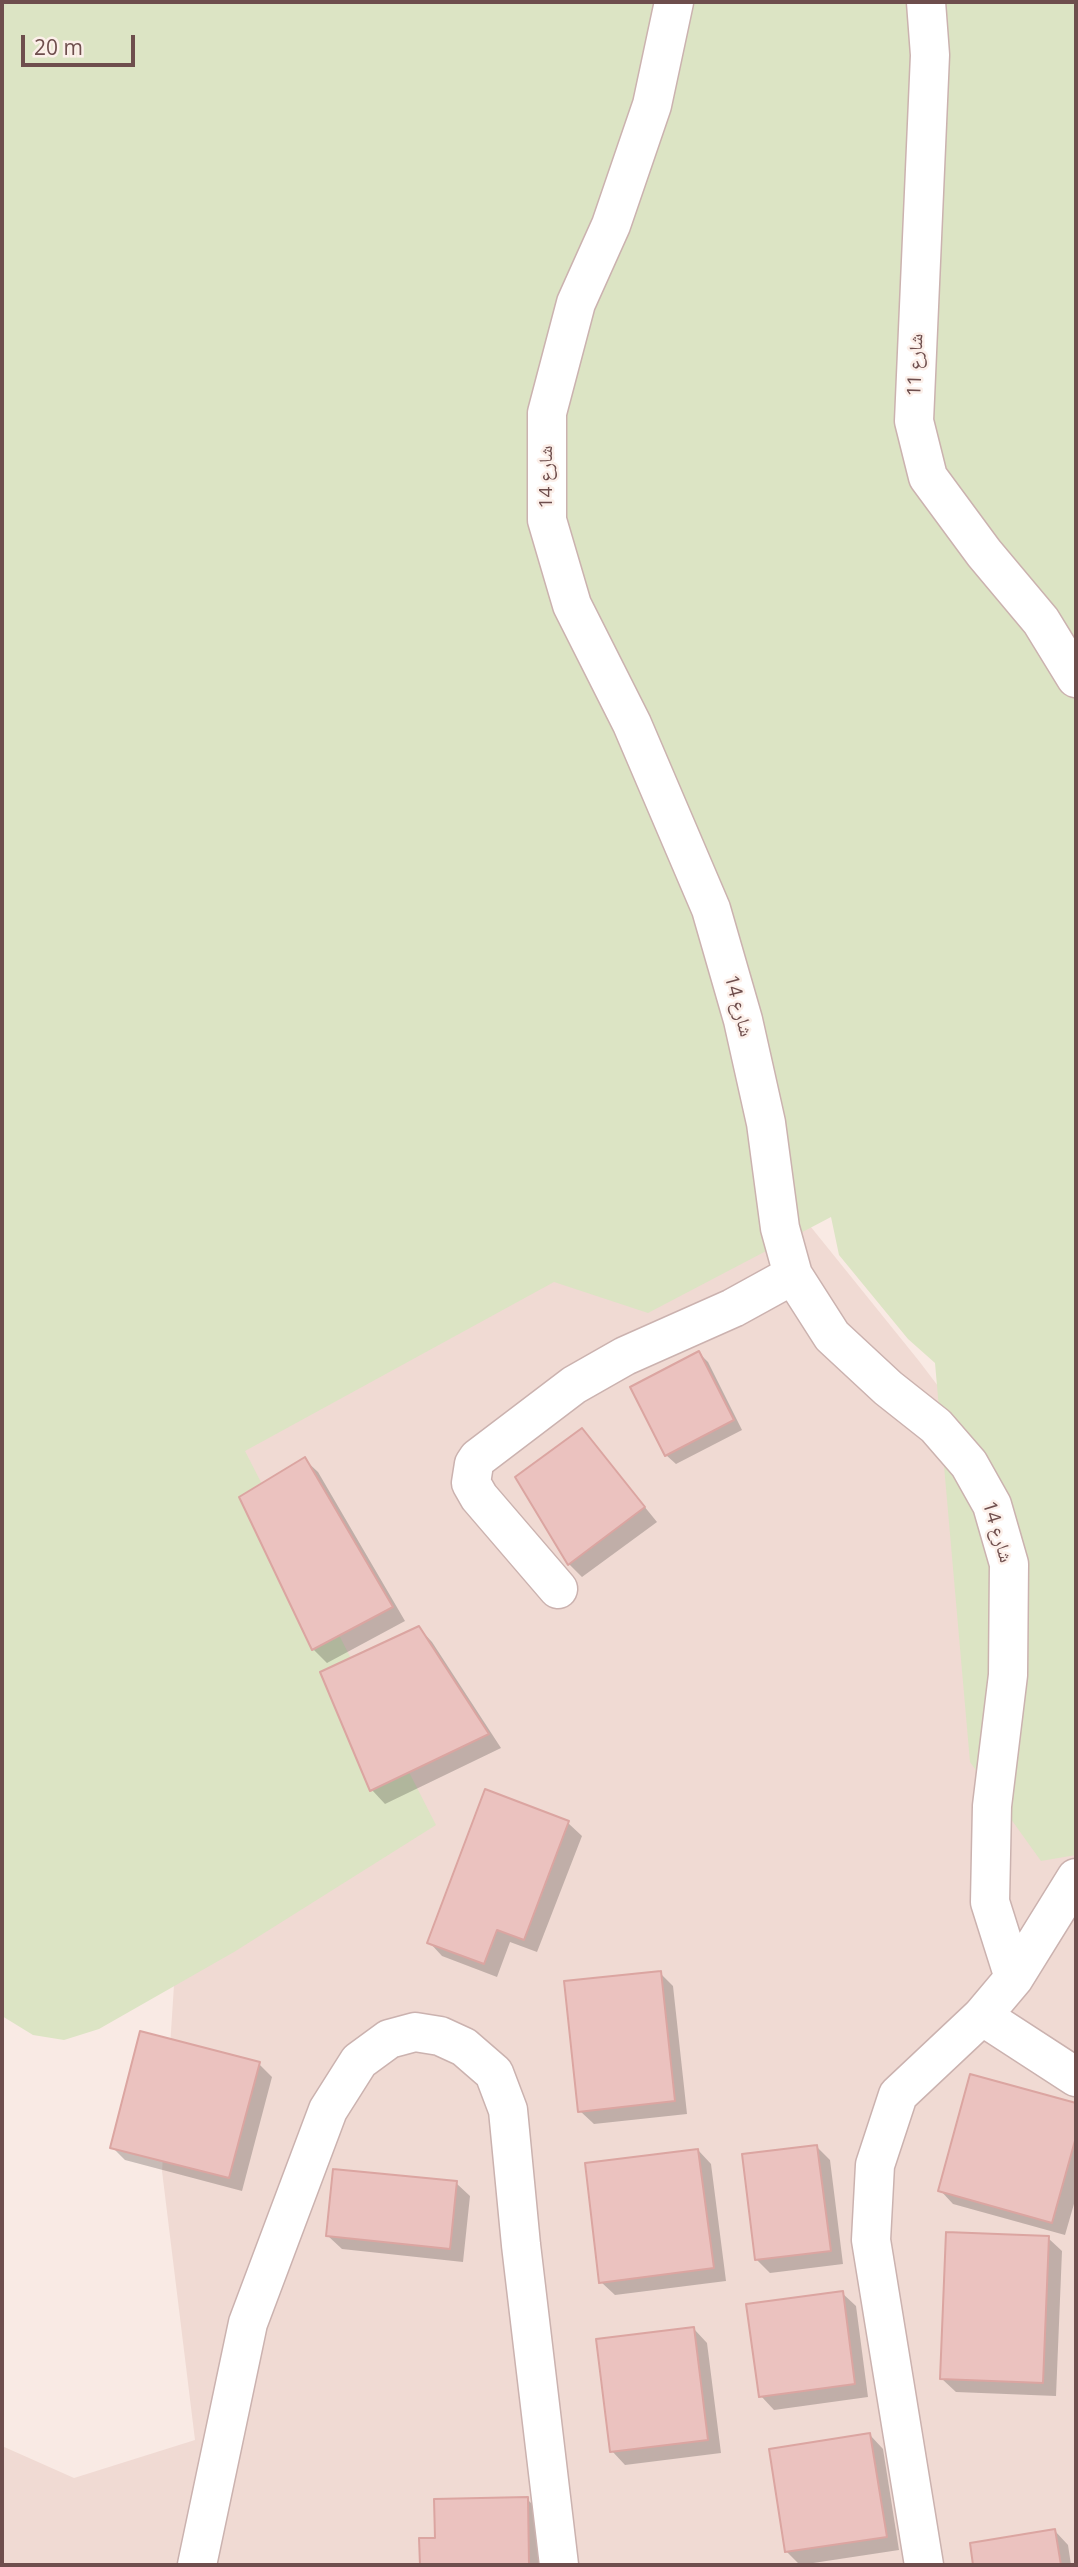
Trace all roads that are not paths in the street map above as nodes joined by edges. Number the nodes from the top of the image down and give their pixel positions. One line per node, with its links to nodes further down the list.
1 (674, 2): 4 (street, شارع 14)
2 (926, 2): 3 (street, شارع 11)
3 (1076, 678)
4 (793, 1275): 5 (street); 7 (street, شارع 14)
5 (558, 1589)
6 (1076, 1878): 7 (street)
7 (1014, 1978): 8 (street)
8 (982, 2016): 9 (street); 12 (street)
9 (1076, 2077)
10 (197, 2565): 11 (street)
11 (559, 2565)
12 (924, 2565)

